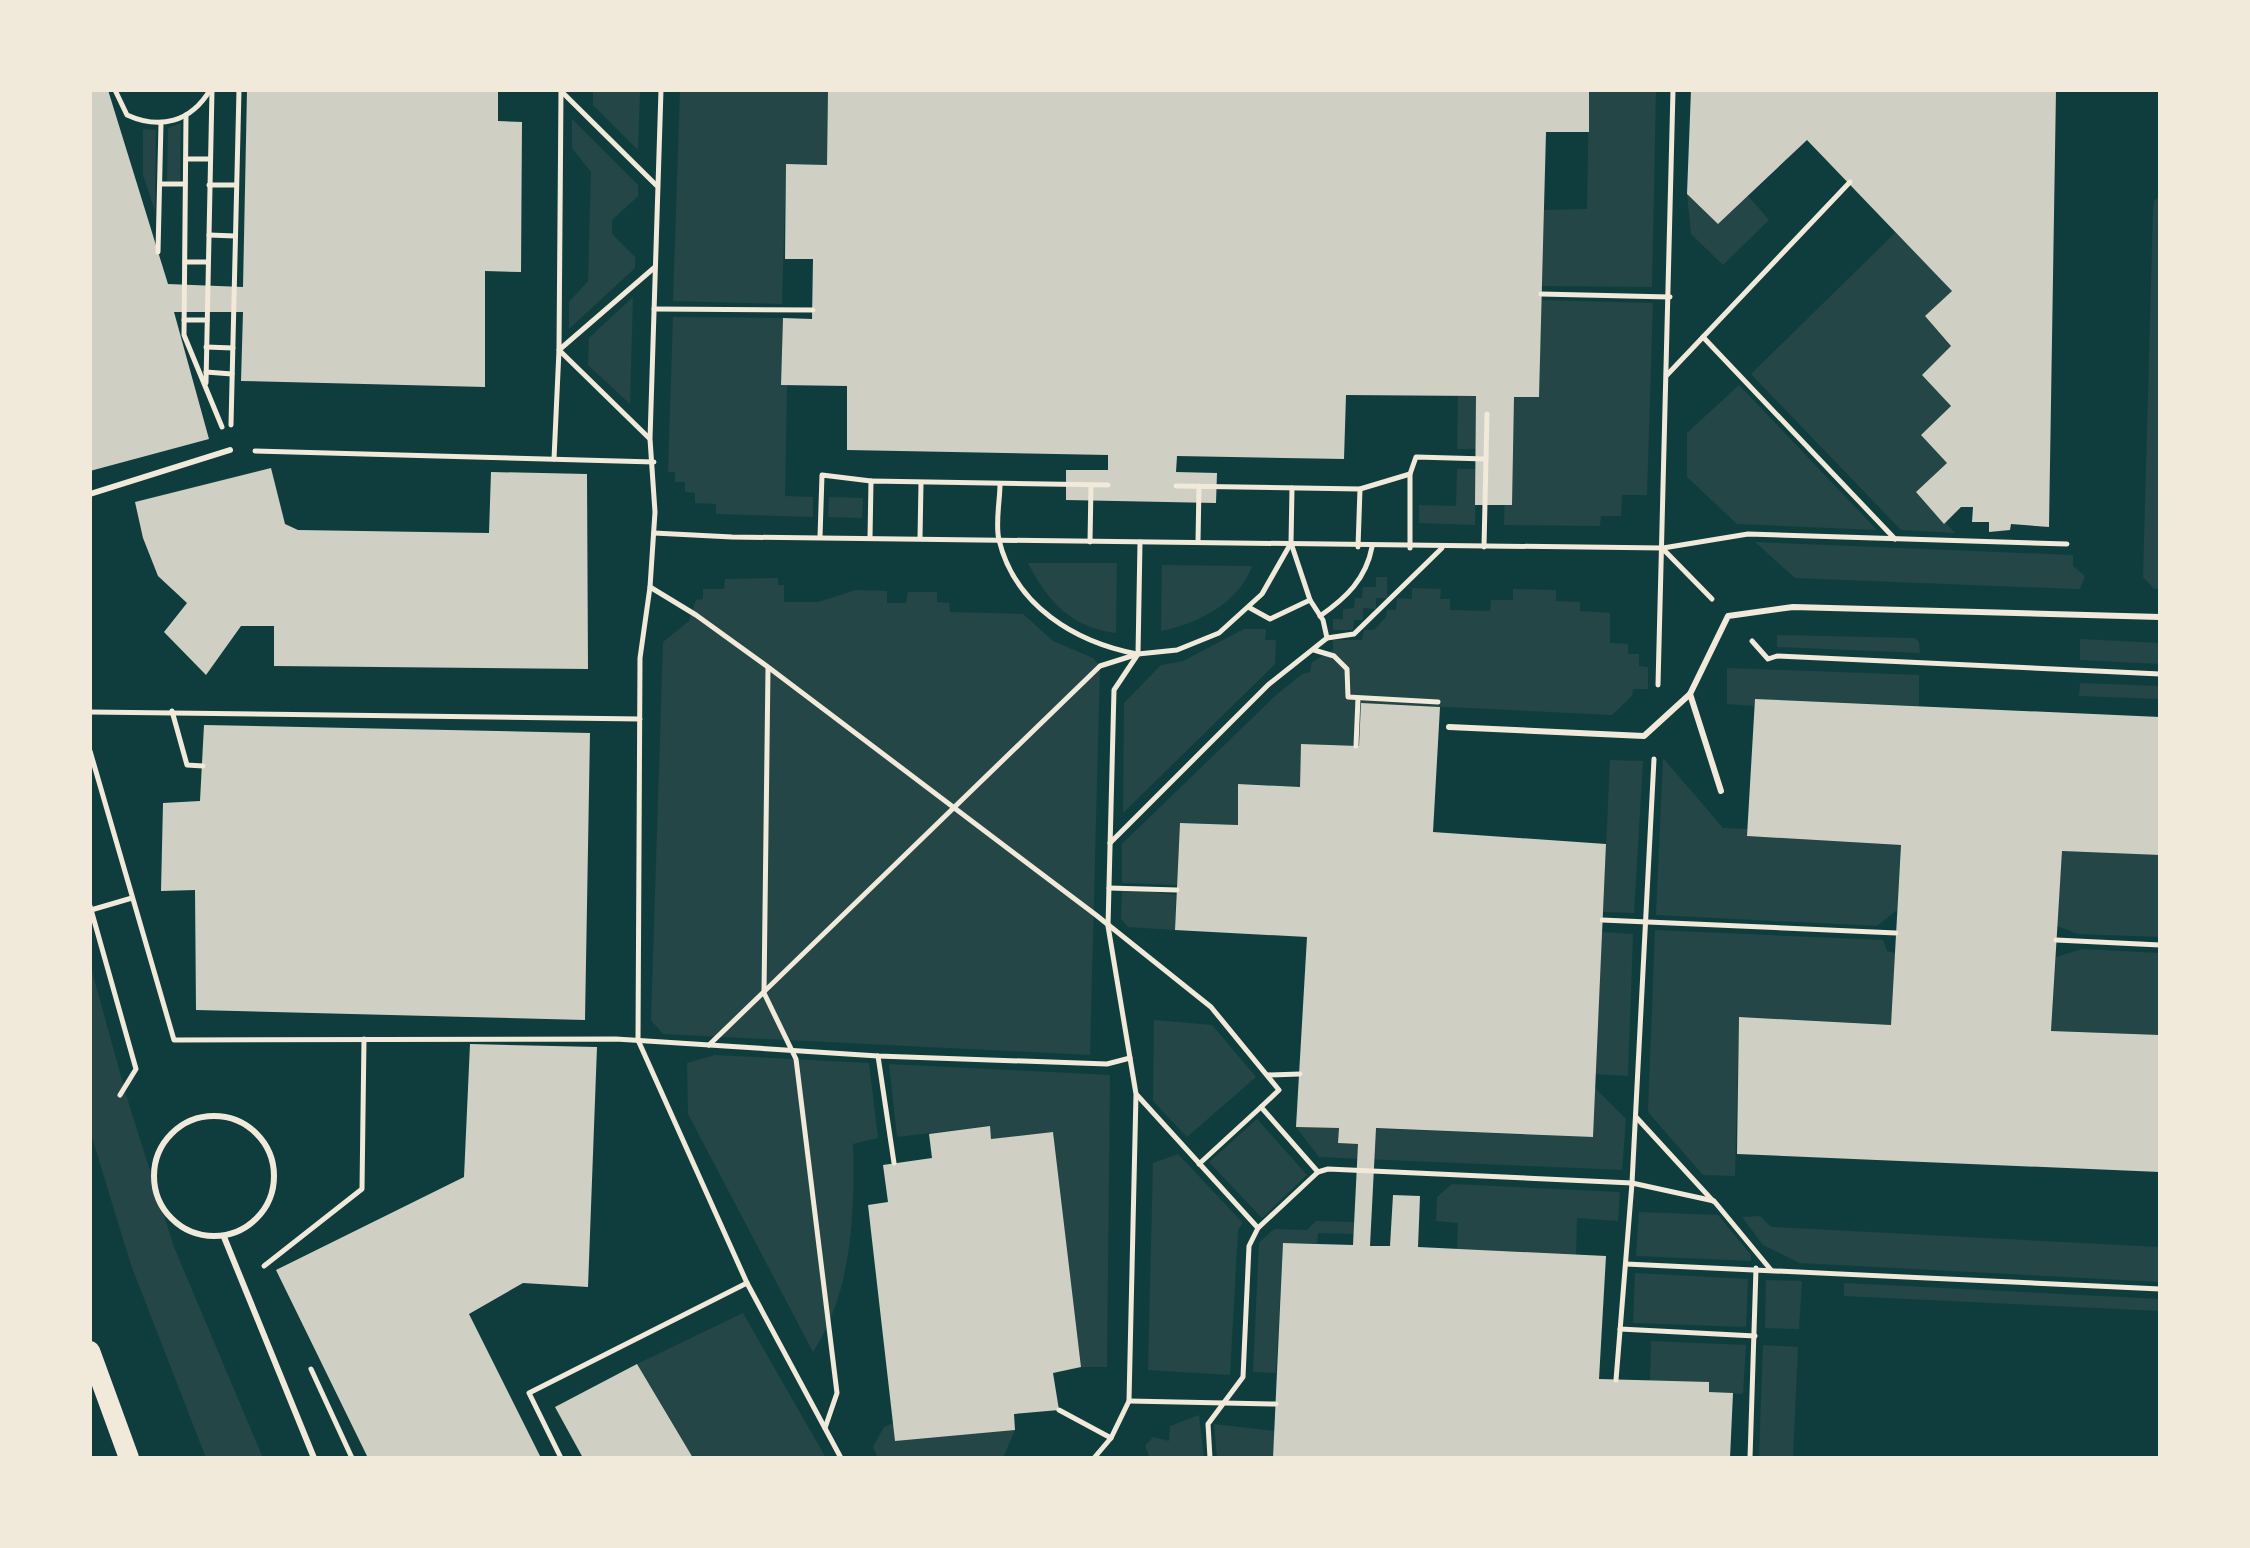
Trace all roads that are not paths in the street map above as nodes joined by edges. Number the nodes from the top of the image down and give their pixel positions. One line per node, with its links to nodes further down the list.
1 (230, 450): 2 (lane)
2 (90, 494)
3 (2160, 617): 4 (lane)
4 (1690, 694): 5 (lane); 6 (lane)
5 (1449, 727)
6 (1721, 791)
7 (224, 1237): 7 (lane); 10 (lane)
8 (90, 1351): 9 (main road)
9 (129, 1458)
10 (314, 1458)

